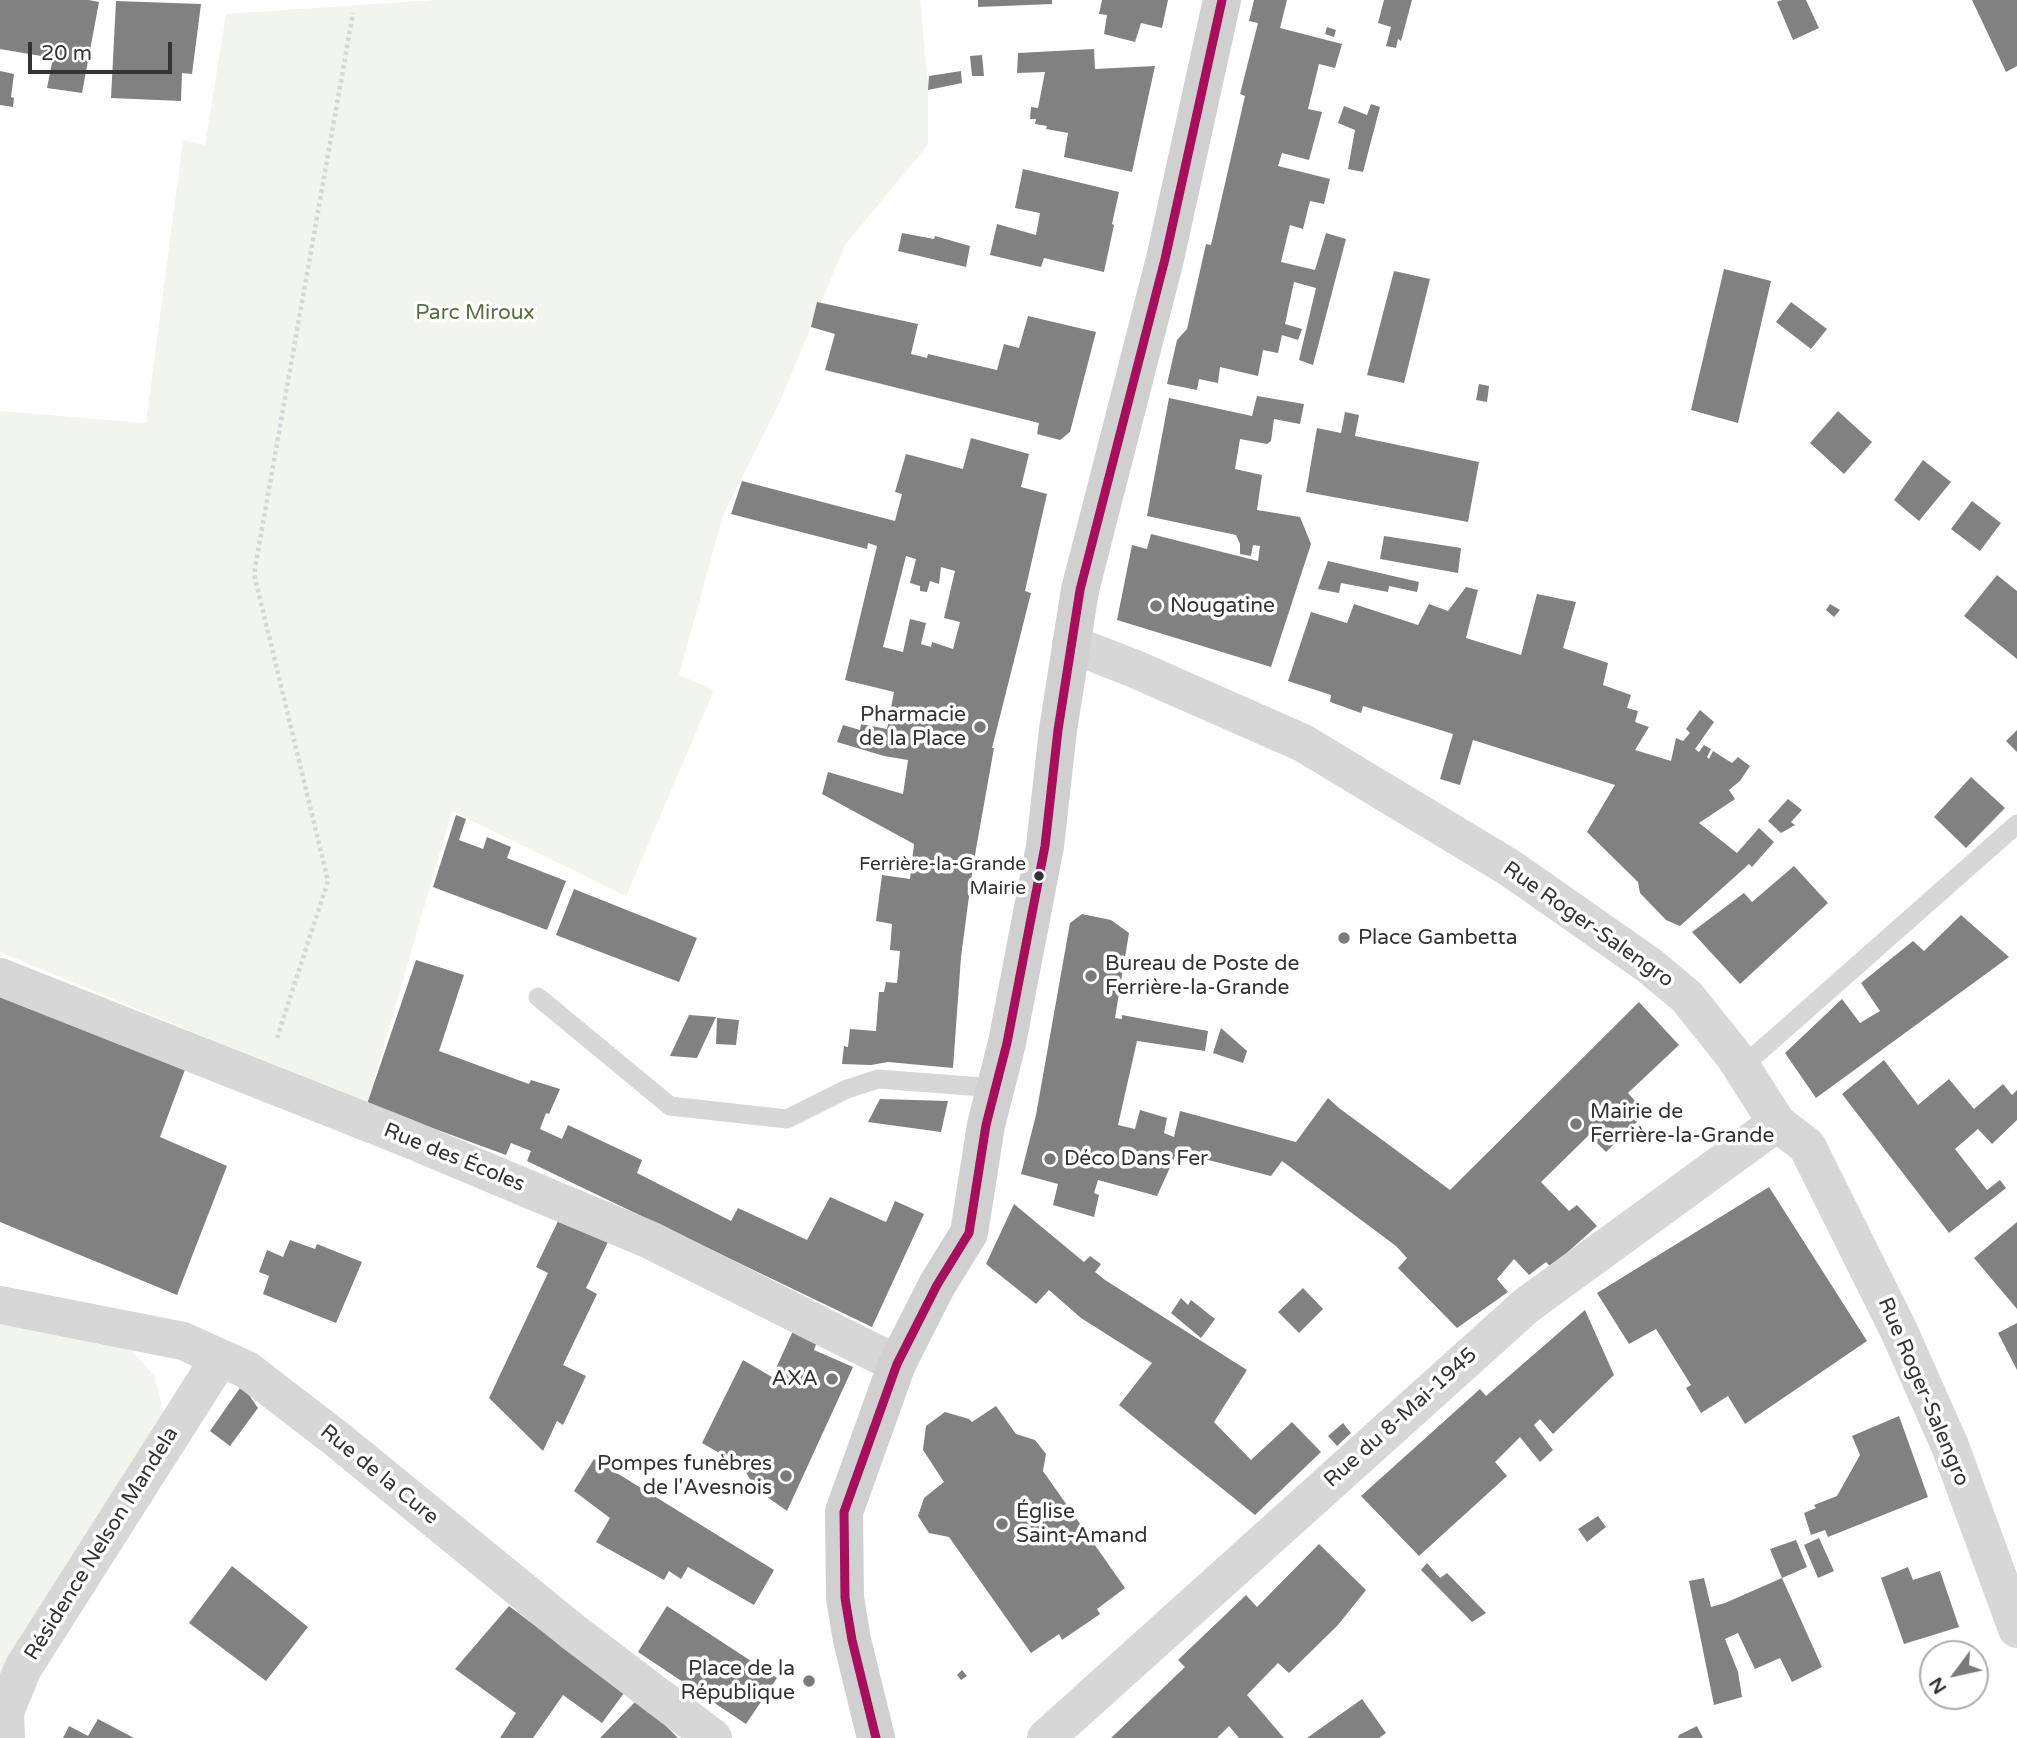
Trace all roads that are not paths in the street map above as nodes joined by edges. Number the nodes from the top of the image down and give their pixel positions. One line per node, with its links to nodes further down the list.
1 (1222, 0): 2 (street)
2 (1071, 644): 6 (street, Rue Roger-Salengro); 7 (street)
3 (2017, 824): 6 (lane)
4 (0, 977): 11 (street, Rue des Écoles)
5 (538, 997): 7 (lane)
6 (1741, 1067): 8 (street, Rue Roger-Salengro)
7 (995, 1088): 11 (street)
8 (1777, 1123): 12 (street, Rue Roger-Salengro); 16 (street, Rue du 8-Mai-1945)
9 (0, 1305): 10 (street, Rue de la Cure)
10 (220, 1358): 13 (street, Résidence Nelson Mandela); 14 (street, Rue de la Cure)
11 (897, 1364): 15 (street)
12 (2017, 1629)
13 (6, 1738)
14 (713, 1738)
15 (876, 1738)
16 (1046, 1738)

